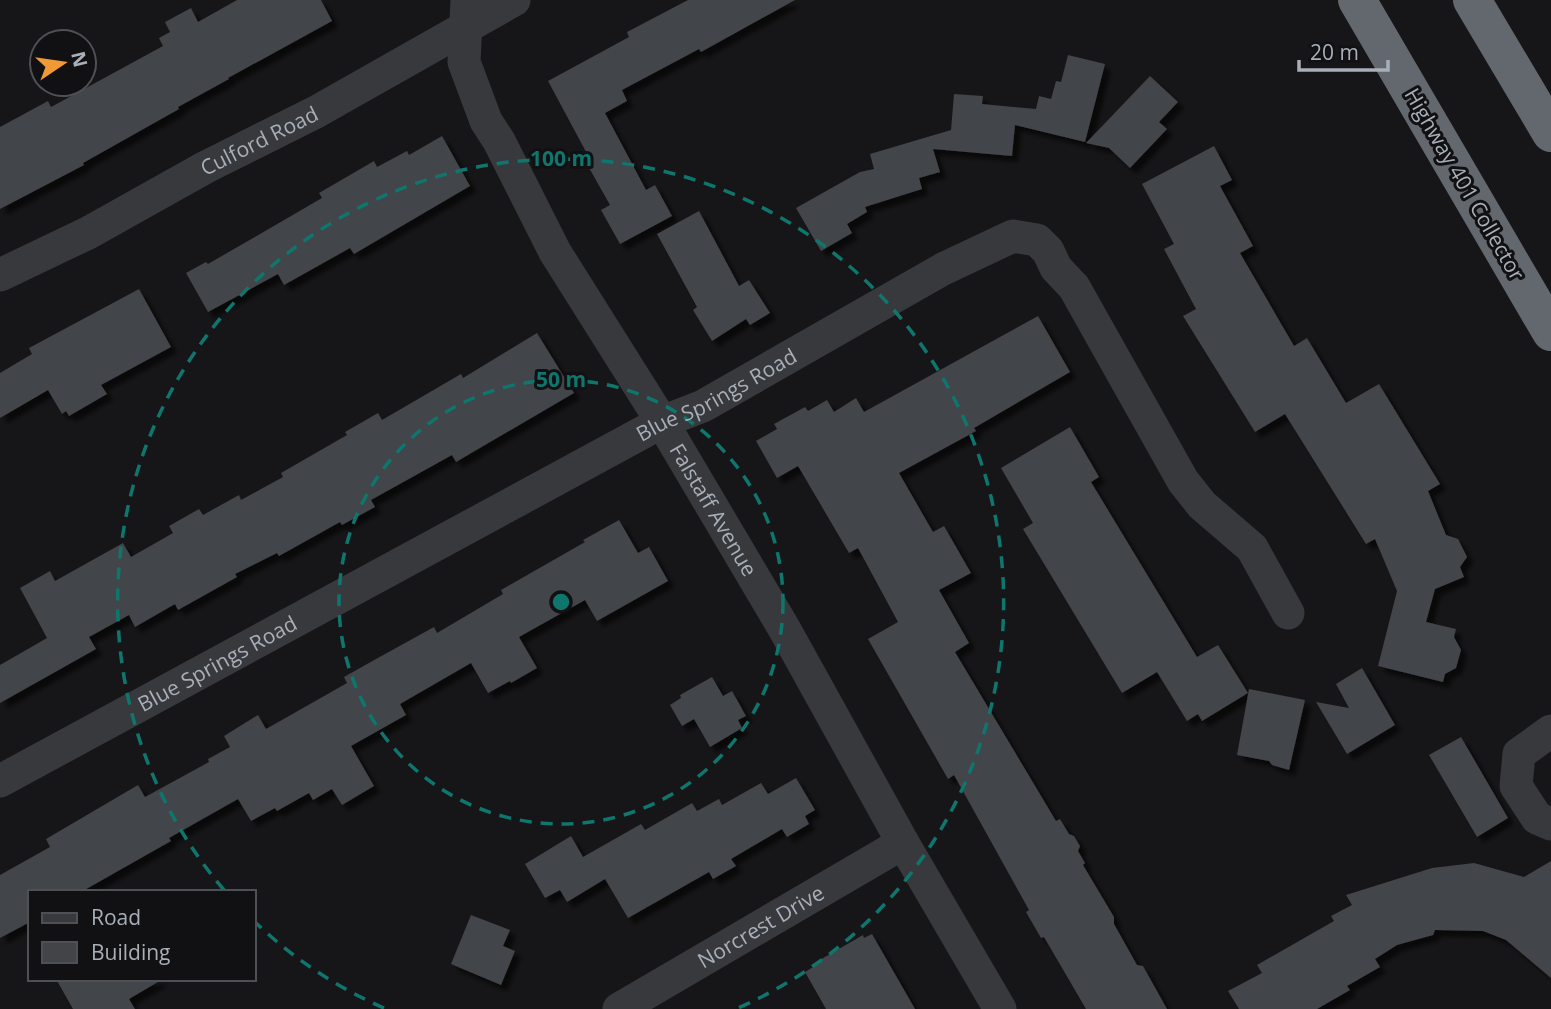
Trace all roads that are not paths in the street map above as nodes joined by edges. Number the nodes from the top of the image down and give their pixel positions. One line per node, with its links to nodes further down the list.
1 (514, 0): 4 (street, Culford Road)
2 (1357, 0): 7 (highway, Highway 401 Collector)
3 (1472, 0): 5 (highway)
4 (466, 13): 6 (street, Culford Road); 8 (street, Falstaff Avenue)
5 (1551, 133)
6 (0, 275)
7 (1551, 332)
8 (662, 422): 9 (street, Blue Springs Road); 11 (street, Blue Springs Road); 13 (street, Falstaff Avenue)
9 (1288, 613)
10 (1551, 730): 12 (street)
11 (0, 781)
12 (1551, 824)
13 (903, 843): 14 (street, Norcrest Drive); 15 (street, Falstaff Avenue)
14 (618, 1009)
15 (1000, 1009)

